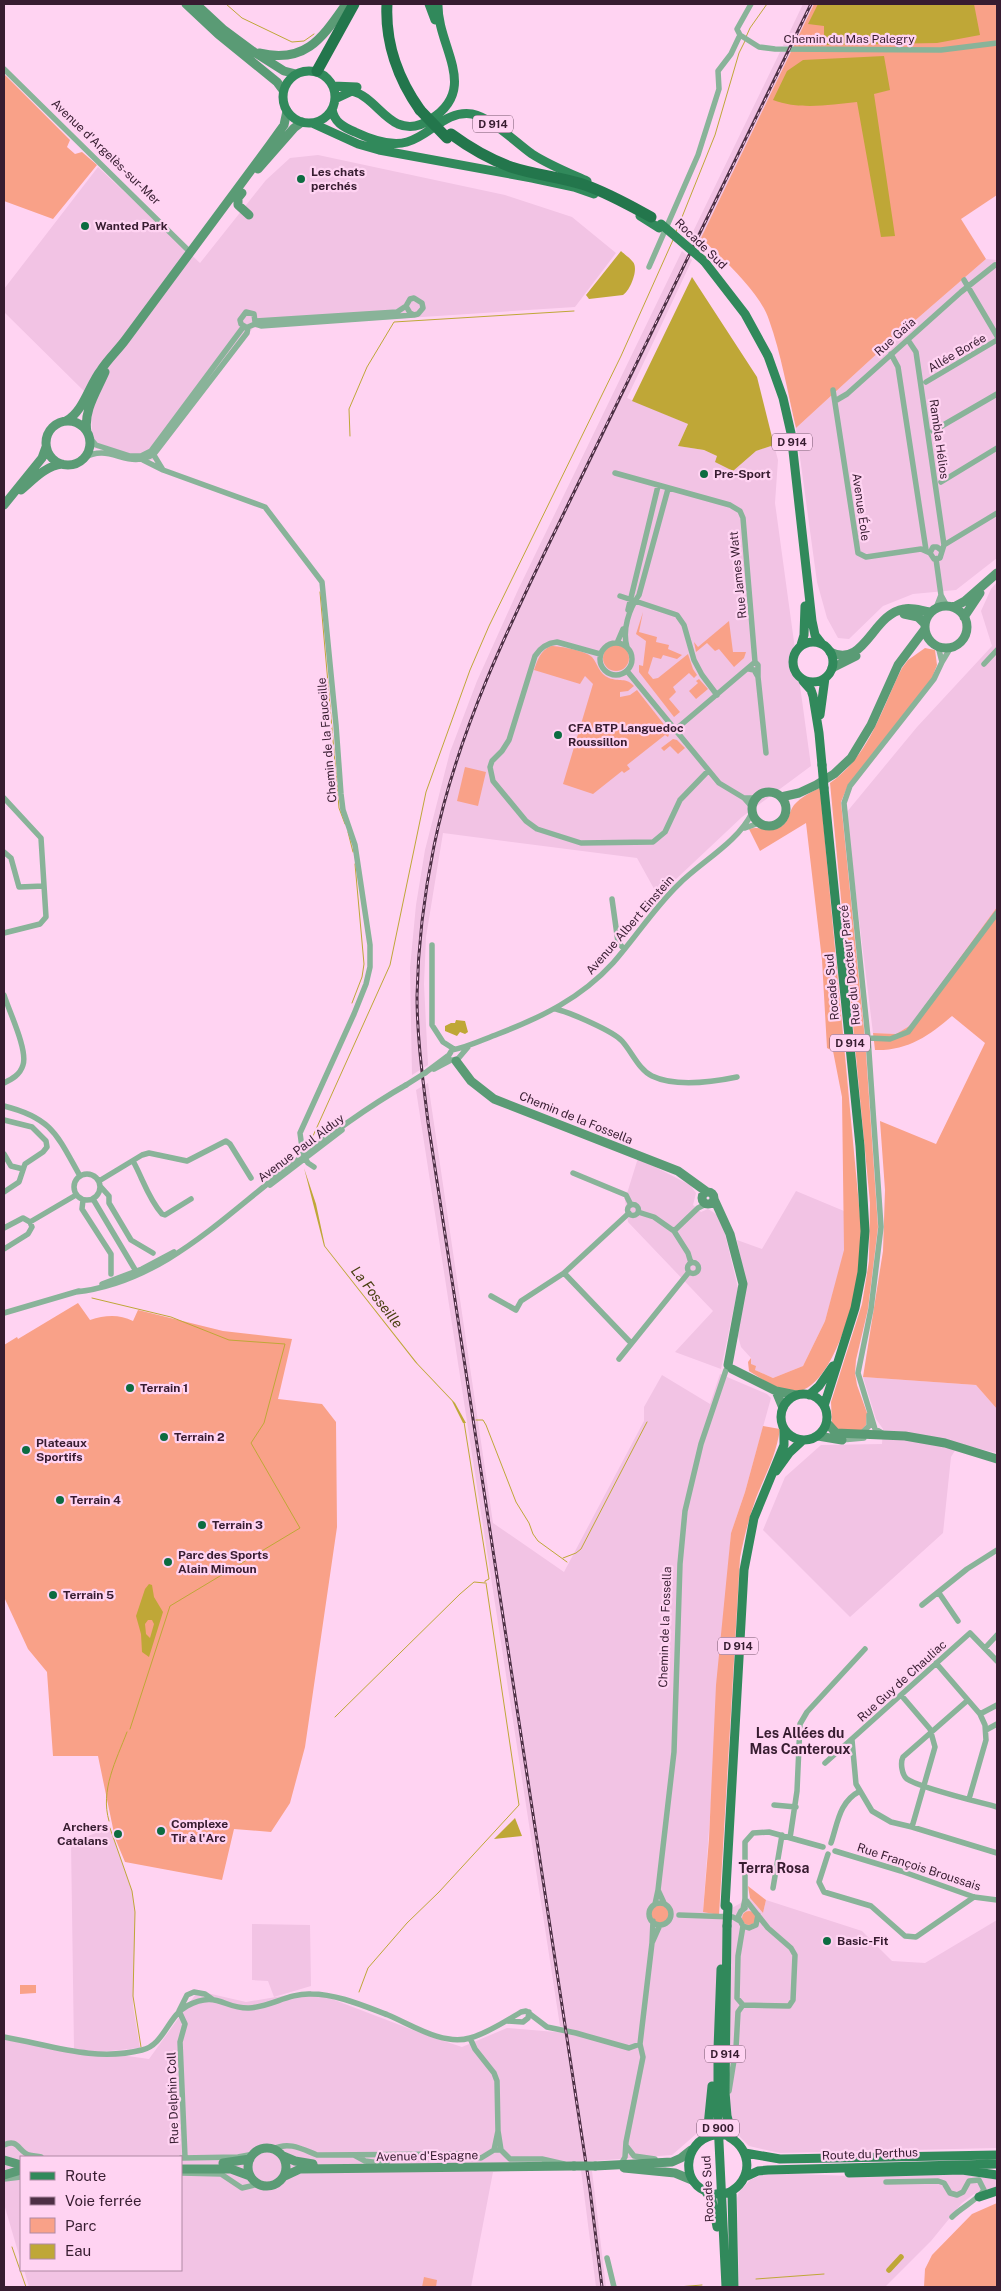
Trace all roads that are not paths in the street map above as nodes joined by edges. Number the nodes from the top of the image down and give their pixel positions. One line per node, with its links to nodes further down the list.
1 (186, 4): 17 (main road)
2 (196, 4): 12 (main road)
3 (346, 4): 12 (main road)
4 (354, 4): 14 (highway)
5 (387, 4): 20 (highway, D 914)
6 (394, 4): 20 (highway, D 914)
7 (429, 4): 16 (main road)
8 (438, 4): 18 (main road)
9 (751, 4): 10 (street)
10 (741, 36): 11 (street, Chemin du Mas Palegry); 34 (street)
11 (997, 43)
12 (254, 52): 15 (main road)
13 (4, 69): 31 (street, Avenue d'Argelès-sur-Mer)
14 (317, 72): 15 (main road); 16 (main road)
15 (296, 74): 17 (main road)
16 (333, 86): 18 (main road)
17 (283, 90): 21 (main road)
18 (335, 99): 19 (main road)
19 (332, 109): 23 (main road); 29 (main road, Rocade Sud / D 914)
20 (423, 109): 24 (highway, D 914)
21 (286, 111): 22 (main road); 27 (main road)
22 (302, 122): 23 (main road); 25 (main road)
23 (312, 123): 26 (main road, Rocade Sud / D 914)
24 (449, 136): 26 (highway, D 914); 29 (highway, D 914)
25 (271, 155): 27 (main road); 28 (main road)
26 (532, 178): 30 (main road, Rocade Sud / D 914)
27 (231, 199): 31 (main road)
28 (249, 215)
29 (651, 216): 30 (main road, Rocade Sud / D 914)
30 (660, 226): 32 (main road, Rocade Sud / D 914, bridge)
31 (191, 253): 44 (main road)
32 (702, 262): 78 (main road, Rocade Sud / D 914); 79 (main road, Rocade Sud / D 914)
33 (995, 265): 36 (street, Rue Gaïa)
34 (649, 267)
35 (964, 280): 36 (street)
36 (967, 286): 41 (street); 42 (street, Rue Gaïa)
37 (406, 306): 38 (street); 38 (street); 39 (street)
38 (414, 315): 39 (street)
39 (255, 322): 40 (street); 40 (street)
40 (246, 327): 54 (street)
41 (997, 338): 45 (street, Allée Borée)
42 (908, 340): 43 (street, Rue Gaïa); 65 (street, Rambla Hélios)
43 (891, 354): 48 (street, Rue Gaïa); 66 (street)
44 (110, 360): 49 (main road); 51 (main road)
45 (926, 382)
46 (833, 390): 48 (street, Avenue Éole)
47 (997, 394): 50 (street)
48 (835, 401): 66 (street, Avenue Éole)
49 (66, 421): 51 (main road); 52 (main road)
50 (933, 431)
51 (88, 435): 55 (main road); 56 (street, Chemin de la Fauceille)
52 (46, 447): 57 (main road); 63 (main road)
53 (997, 448): 60 (street)
54 (153, 453): 56 (street); 58 (street)
55 (84, 458): 56 (street); 57 (main road)
56 (142, 458): 58 (street, Chemin de la Fauceille)
57 (62, 464): 63 (main road)
58 (163, 470): 126 (street, Chemin de la Fauceille)
59 (615, 473): 61 (street, Rue James Watt)
60 (941, 482)
61 (658, 486): 62 (street, Rue James Watt); 72 (street)
62 (668, 489): 72 (street); 87 (street, Rue James Watt)
63 (5, 503)
64 (997, 513): 65 (street)
65 (943, 548): 66 (street); 67 (street)
66 (928, 551): 67 (street)
67 (936, 559): 70 (street)
68 (997, 573): 69 (main road)
69 (987, 583): 73 (main road); 75 (main road)
70 (941, 595): 73 (street); 74 (street)
71 (620, 596): 72 (street)
72 (632, 600): 77 (street); 81 (street); 96 (street)
73 (951, 606): 74 (main road); 75 (main road)
74 (933, 610): 76 (main road); 84 (main road)
75 (964, 617): 82 (main road)
76 (925, 627): 80 (main road); 86 (main road); 90 (main road)
77 (616, 642): 81 (street); 85 (street)
78 (822, 644): 79 (main road); 84 (main road)
79 (801, 645): 95 (main road)
80 (936, 645): 82 (main road); 86 (main road); 88 (street)
81 (627, 647): 92 (street)
82 (951, 647): 88 (street, Rue du Docteur Parcé)
83 (997, 650): 89 (street)
84 (830, 652): 90 (main road)
85 (600, 654): 92 (street); 100 (street)
86 (904, 657): 101 (main road)
87 (755, 662): 91 (street); 93 (street)
88 (942, 662): 119 (street, Rue du Docteur Parcé)
89 (984, 664)
90 (832, 668): 94 (main road)
91 (749, 669): 93 (street); 96 (street)
92 (627, 671): 97 (street)
93 (758, 676): 99 (street)
94 (825, 678): 95 (main road); 98 (main road, Rocade Sud / D 914)
95 (803, 680): 98 (main road, Rocade Sud / D 914)
96 (717, 695): 97 (street)
97 (675, 730): 100 (street)
98 (819, 733): 156 (main road, Rocade Sud / D 914, bridge)
99 (766, 753)
100 (708, 771): 104 (street)
101 (799, 794): 102 (main road); 106 (main road)
102 (781, 797): 105 (main road); 106 (main road)
103 (4, 798): 111 (street)
104 (744, 798): 105 (street); 107 (street)
105 (756, 798): 107 (main road)
106 (787, 808): 108 (main road)
107 (752, 810): 108 (main road); 109 (street, Avenue Albert Einstein)
108 (759, 823): 109 (street, Avenue Albert Einstein)
109 (743, 828): 116 (street, Avenue Albert Einstein)
110 (4, 852): 111 (street)
111 (44, 886): 114 (street)
112 (612, 899): 116 (street)
113 (997, 914): 119 (street)
114 (4, 933)
115 (432, 946): 120 (street)
116 (624, 949): 118 (street, Avenue Albert Einstein)
117 (4, 995): 122 (street)
118 (556, 1008): 120 (street, Avenue Albert Einstein); 121 (street)
119 (868, 1038): 164 (street, Rue du Docteur Parcé)
120 (455, 1056): 126 (street, Avenue Paul Alduy, bridge); 139 (main road, Chemin de la Fossella)
121 (736, 1077)
122 (4, 1083)
123 (4, 1106): 131 (street)
124 (4, 1120): 129 (street)
125 (4, 1154): 129 (street)
126 (307, 1155): 128 (street); 150 (street, Avenue Paul Alduy)
127 (133, 1161): 132 (street); 133 (street); 137 (street)
128 (314, 1167)
129 (23, 1170): 134 (street)
130 (572, 1173): 140 (street)
131 (80, 1176): 133 (street); 135 (street)
132 (251, 1178)
133 (99, 1184): 136 (street); 147 (street)
134 (4, 1192)
135 (76, 1195): 138 (street); 143 (street)
136 (93, 1199): 138 (street); 150 (street)
137 (191, 1199)
138 (82, 1200): 152 (street)
139 (706, 1200): 145 (street); 158 (main road, Chemin de la Fossella)
140 (631, 1205): 141 (street); 142 (street)
141 (638, 1212): 142 (street); 145 (street)
142 (629, 1214): 151 (street)
143 (30, 1222): 144 (street); 146 (street)
144 (5, 1225)
145 (674, 1231): 148 (street)
146 (4, 1249)
147 (153, 1253)
148 (691, 1263): 149 (street); 149 (street)
149 (689, 1272): 155 (street)
150 (137, 1273): 154 (street, Avenue Paul Alduy)
151 (564, 1273): 153 (street); 155 (street)
152 (112, 1274)
153 (491, 1296)
154 (4, 1313)
155 (631, 1343): 157 (street)
156 (840, 1355): 161 (main road, D 914); 162 (main road, D 914)
157 (619, 1359)
158 (729, 1368): 159 (main road); 208 (street, Chemin de la Fossella)
159 (776, 1391): 160 (main road); 163 (main road)
160 (796, 1395): 161 (main road); 163 (main road)
161 (809, 1395): 162 (main road)
162 (824, 1406): 165 (main road)
163 (783, 1408): 166 (main road)
164 (869, 1413): 167 (street, Rue du Docteur Parcé); 168 (street)
165 (827, 1423): 168 (main road); 169 (main road)
166 (784, 1430): 172 (main road); 174 (main road, D 914)
167 (873, 1432): 168 (main road); 170 (street); 171 (main road)
168 (861, 1434)
169 (818, 1436): 170 (main road); 172 (main road)
170 (841, 1440): 171 (main road)
171 (925, 1440): 173 (main road)
172 (802, 1441): 174 (main road, D 914)
173 (997, 1459)
174 (767, 1486): 227 (main road, D 914, bridge)
175 (997, 1550): 176 (street)
176 (939, 1593): 177 (street); 178 (street)
177 (922, 1605)
178 (958, 1621)
179 (997, 1635): 180 (street)
180 (985, 1648): 182 (street); 183 (street, Rue Guy de Chauliac)
181 (865, 1649): 197 (street)
182 (997, 1661)
183 (936, 1663): 184 (street, Rue Guy de Chauliac); 185 (street)
184 (901, 1696): 190 (street); 191 (street, Rue Guy de Chauliac)
185 (968, 1700): 187 (street); 190 (street)
186 (997, 1705): 187 (street)
187 (980, 1714): 189 (street)
188 (997, 1724): 189 (street)
189 (986, 1730): 195 (street)
190 (932, 1731): 193 (street); 193 (street)
191 (852, 1740): 192 (street, Rue Guy de Chauliac); 194 (street)
192 (825, 1763)
193 (924, 1786): 195 (street); 199 (street)
194 (860, 1791): 199 (street); 202 (street)
195 (969, 1798): 198 (street)
196 (774, 1805): 197 (street)
197 (796, 1807): 201 (street)
198 (997, 1807)
199 (912, 1827): 206 (street)
200 (782, 1835): 201 (street); 207 (street); 210 (street)
201 (790, 1838): 203 (street)
202 (831, 1843): 203 (street); 204 (street)
203 (823, 1847): 205 (street)
204 (835, 1850): 205 (street); 209 (street, Rue François Broussais)
205 (828, 1854): 209 (street)
206 (997, 1854)
207 (773, 1888)
208 (658, 1890): 212 (street); 213 (street, Chemin de la Fossella)
209 (974, 1897): 211 (street, Rue François Broussais)
210 (746, 1899): 214 (street); 217 (street)
211 (997, 1900)
212 (664, 1903): 213 (street); 215 (street)
213 (655, 1904): 220 (street)
214 (752, 1908): 217 (street); 218 (street)
215 (671, 1911): 216 (street); 219 (street)
216 (679, 1915): 217 (street); 219 (street)
217 (738, 1915): 222 (street)
218 (758, 1915): 223 (street); 224 (street)
219 (670, 1919): 221 (street)
220 (652, 1921): 221 (street); 226 (street)
221 (660, 1925): 226 (street)
222 (742, 1926): 223 (street); 225 (street)
223 (752, 1927): 224 (street); 225 (street)
224 (768, 1928): 229 (street)
225 (742, 1938): 229 (street)
226 (652, 1943): 235 (street)
227 (723, 1969): 236 (main road, D 914); 237 (main road, D 914); 281 (main road, Rocade Sud / D 900)
228 (212, 1999): 230 (street); 230 (street); 234 (street)
229 (743, 2005): 236 (street)
230 (179, 2011): 233 (street); 248 (street, Rue Delphin Coll)
231 (529, 2012): 232 (street); 232 (street); 235 (street)
232 (507, 2021): 234 (street)
233 (4, 2037)
234 (470, 2038): 241 (street)
235 (640, 2044): 239 (street)
236 (727, 2120): 238 (main road, D 914)
237 (710, 2136): 238 (main road, bridge); 242 (main road)
238 (730, 2137): 244 (main road)
239 (626, 2142): 252 (street); 254 (street)
240 (4, 2145): 247 (street)
241 (497, 2150): 245 (street, Avenue d'Espagne); 257 (street, Avenue d'Espagne)
242 (691, 2150): 252 (main road, Avenue d'Espagne); 270 (main road)
243 (279, 2153): 245 (street, Avenue d'Espagne); 249 (main road); 253 (main road, Avenue d'Espagne); 266 (main road)
244 (745, 2153): 246 (main road, Route du Perthus / D 900); 268 (main road)
245 (353, 2154): 253 (street)
246 (997, 2155)
247 (39, 2156)
248 (182, 2156)
249 (252, 2156): 251 (main road); 265 (main road)
250 (4, 2160): 256 (main road)
251 (182, 2160)
252 (666, 2162): 254 (main road, Avenue d'Espagne)
253 (388, 2164): 257 (main road, Avenue d'Espagne)
254 (621, 2164): 258 (main road, Avenue d'Espagne)
255 (997, 2164): 260 (main road, Route du Perthus)
256 (20, 2165)
257 (570, 2165): 258 (main road, Avenue d'Espagne, bridge); 266 (main road, Avenue d'Espagne)
258 (598, 2166): 270 (main road, Avenue d'Espagne)
259 (182, 2169): 265 (main road)
260 (801, 2169): 267 (main road); 268 (main road, Route du Perthus)
261 (20, 2170): 263 (main road)
262 (182, 2174): 272 (street)
263 (4, 2175)
264 (20, 2176): 269 (street)
265 (250, 2176): 272 (main road)
266 (285, 2176): 272 (main road)
267 (997, 2176)
268 (745, 2177): 274 (main road)
269 (4, 2179)
270 (692, 2180): 275 (main road)
271 (886, 2182): 276 (street)
272 (259, 2184)
273 (997, 2191): 276 (main road)
274 (729, 2192): 275 (main road, bridge); 282 (main road, Rocade Sud)
275 (711, 2193): 280 (main road, Rocade Sud)
276 (979, 2196): 277 (street)
277 (952, 2217)
278 (607, 2258): 279 (street)
279 (614, 2287)
280 (722, 2287)
281 (728, 2287)
282 (734, 2287)

